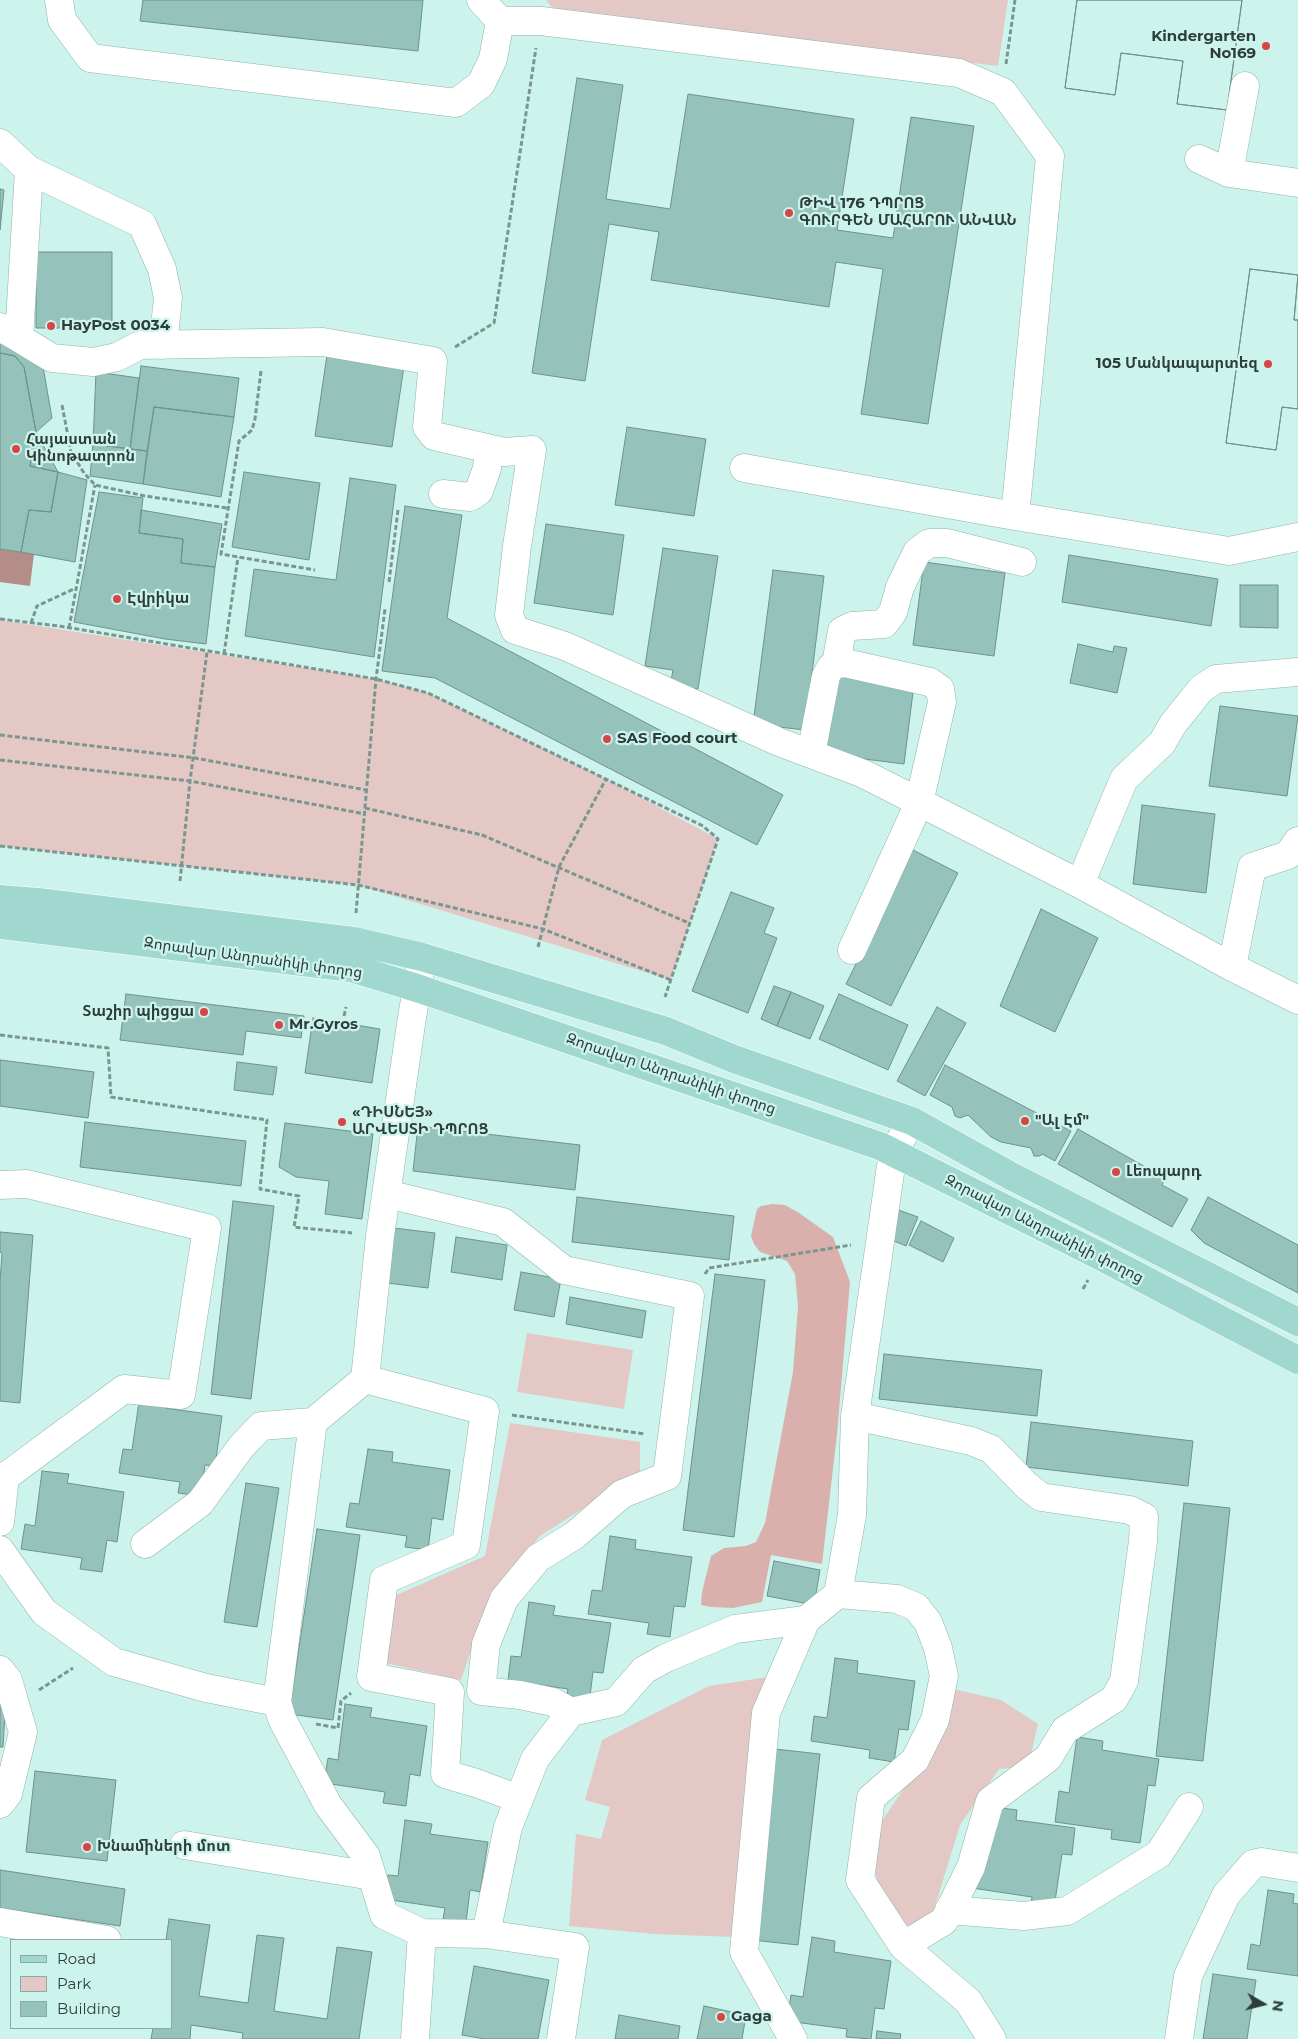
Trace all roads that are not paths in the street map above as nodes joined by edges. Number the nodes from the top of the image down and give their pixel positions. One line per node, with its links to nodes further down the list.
1 (59, 0): 3 (lane)
2 (481, 0): 3 (lane)
3 (500, 21): 15 (lane)
4 (1245, 86): 8 (lane)
5 (0, 143): 7 (lane)
6 (1199, 159): 8 (lane)
7 (29, 170): 10 (lane); 11 (lane)
8 (1230, 173): 9 (lane)
9 (1298, 183)
10 (9, 332): 11 (lane)
11 (163, 345): 12 (lane)
12 (490, 450): 14 (lane); 20 (lane)
13 (744, 468): 15 (lane)
14 (443, 494)
15 (1015, 516): 16 (lane)
16 (1298, 537)
17 (1022, 562): 18 (lane)
18 (836, 664): 20 (lane); 21 (lane)
19 (1298, 672): 23 (lane)
20 (811, 754): 21 (lane)
21 (919, 803): 23 (lane); 26 (lane)
22 (1298, 841): 28 (lane)
23 (1080, 884): 28 (lane)
24 (0, 899): 27 (main road, Զորավար Անդրանիկի փողոց)
25 (0, 925): 29 (main road, Զորավար Անդրանիկի փողոց)
26 (852, 950)
27 (422, 957): 29 (lane); 31 (main road, Զորավար Անդրանիկի փողոց)
28 (1232, 967): 30 (lane)
29 (417, 988): 32 (main road, Զորավար Անդրանիկի փողոց); 34 (lane)
30 (1298, 1000)
31 (912, 1121): 32 (lane); 35 (main road, Զորավար Անդրանիկի փողոց)
32 (893, 1152): 36 (main road, Զորավար Անդրանիկի փողոց); 38 (lane)
33 (0, 1185): 40 (lane)
34 (387, 1194): 37 (lane); 47 (lane)
35 (1298, 1322)
36 (1298, 1360)
37 (365, 1379): 39 (lane); 50 (lane)
38 (855, 1416): 43 (lane); 54 (lane)
39 (313, 1422): 41 (lane); 46 (lane)
40 (0, 1522)
41 (145, 1544)
42 (0, 1550): 46 (lane)
43 (838, 1594): 44 (lane); 59 (lane)
44 (806, 1620): 47 (lane); 62 (lane)
45 (0, 1670): 48 (lane)
46 (280, 1711): 53 (lane)
47 (571, 1712): 50 (lane)
48 (0, 1804)
49 (1188, 1807): 54 (lane)
50 (508, 1827): 57 (lane)
51 (184, 1845): 53 (lane)
52 (1298, 1868): 64 (lane)
53 (372, 1876): 56 (lane)
54 (949, 1910): 59 (lane)
55 (0, 1922): 58 (lane)
56 (422, 1933): 57 (lane); 60 (lane)
57 (486, 1934): 61 (lane)
58 (101, 1939)
59 (903, 1946): 63 (lane)
60 (415, 2039)
61 (561, 2039)
62 (793, 2039)
63 (992, 2039)
64 (1179, 2039)

